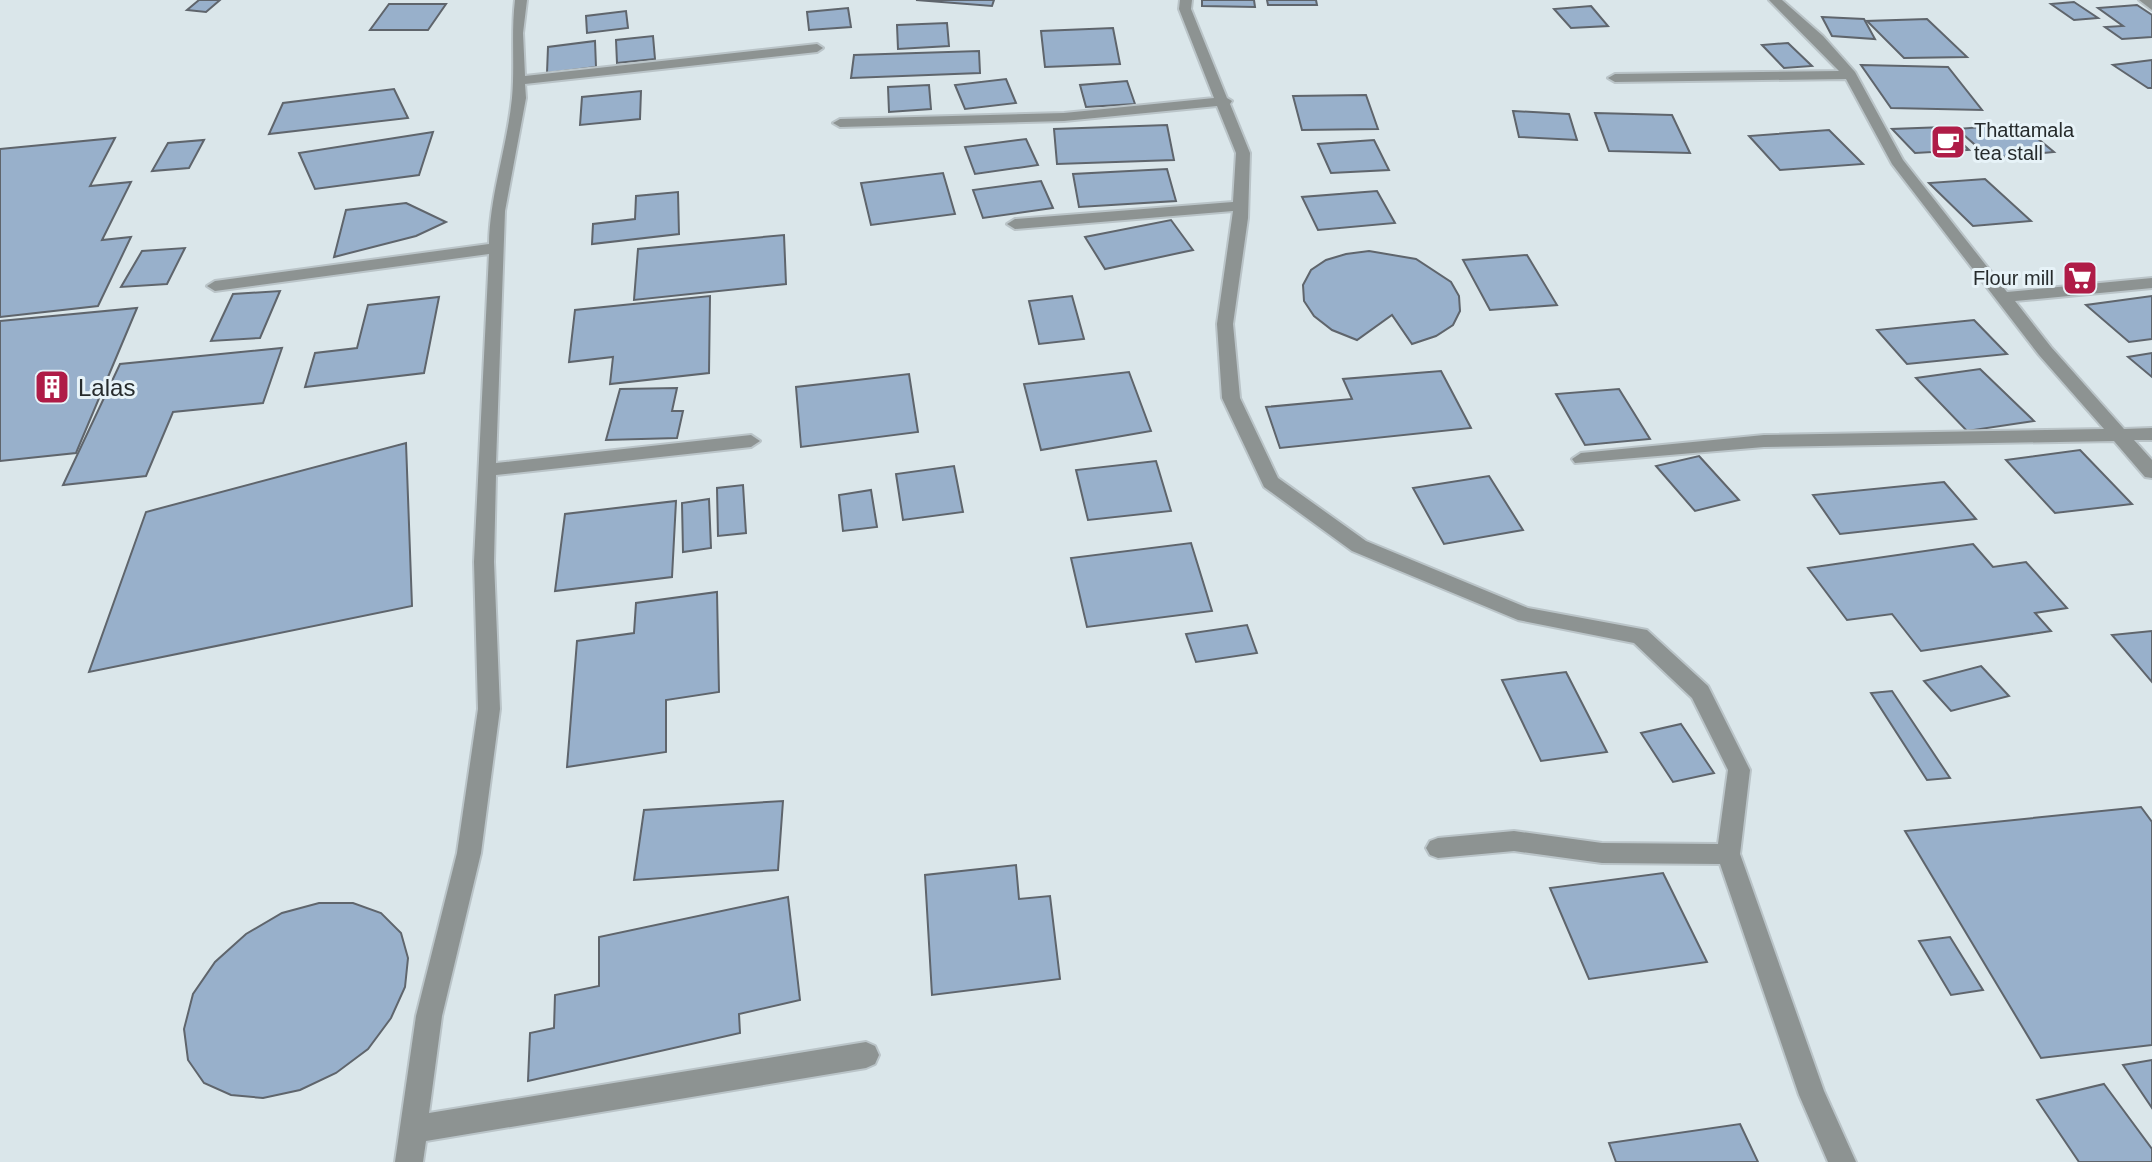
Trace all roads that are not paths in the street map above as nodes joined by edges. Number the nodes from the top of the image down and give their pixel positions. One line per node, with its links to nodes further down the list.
1 (521, 0): 9 (street)
2 (1186, 0): 10 (street)
3 (1775, 0): 7 (street)
4 (2145, 0): 5 (street)
5 (2152, 6)
6 (817, 48): 9 (street)
7 (1850, 75): 8 (street); 17 (street)
8 (1615, 78)
9 (520, 81): 14 (street)
10 (1225, 101): 11 (street); 12 (street)
11 (840, 123)
12 (1238, 206): 13 (street); 25 (street)
13 (1015, 224)
14 (495, 248): 16 (street); 22 (street)
15 (2152, 283): 17 (street)
16 (215, 286)
17 (2005, 297): 19 (street)
18 (2152, 434): 19 (street)
19 (2119, 435): 21 (street); 23 (street)
20 (751, 441): 22 (street)
21 (1581, 459)
22 (488, 470): 27 (street)
23 (2152, 472)
24 (1438, 848): 25 (street)
25 (1728, 854): 29 (street)
26 (866, 1055): 27 (street)
27 (414, 1129): 28 (street)
28 (409, 1162)
29 (1842, 1162)

